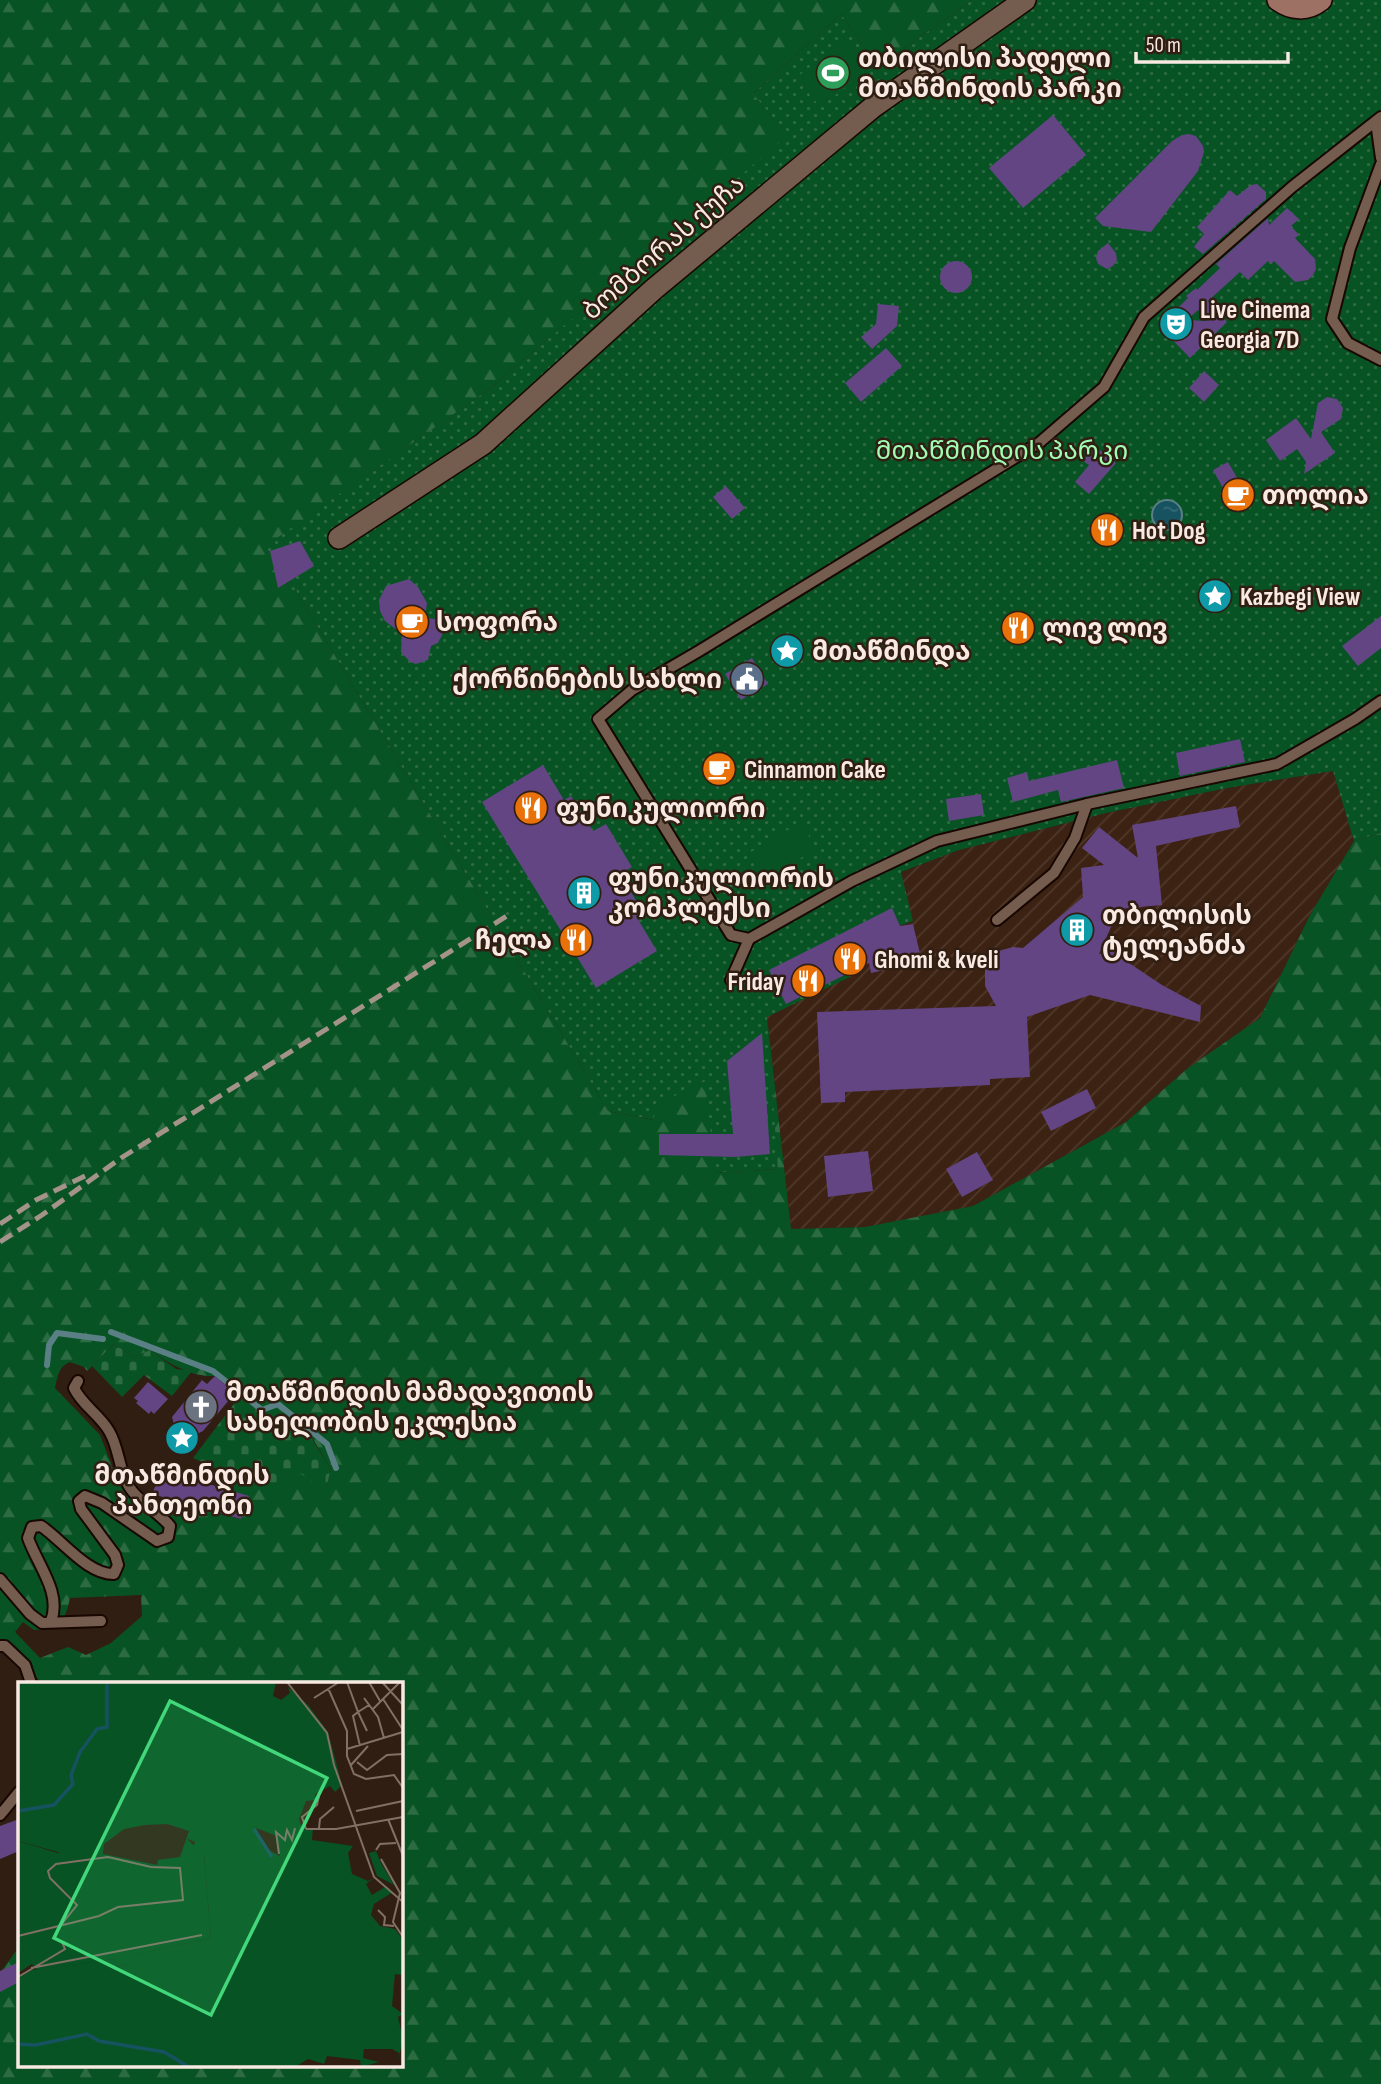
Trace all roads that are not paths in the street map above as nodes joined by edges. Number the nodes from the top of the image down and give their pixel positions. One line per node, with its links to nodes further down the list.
1 (1025, 0): 8 (street, ბომბორას ქუჩა)
2 (1278, 0): 3 (street)
3 (1321, 0)
4 (1378, 119): 5 (lane); 12 (lane)
5 (1381, 158)
6 (1381, 164): 7 (lane)
7 (1381, 360)
8 (339, 538)
9 (1381, 701): 10 (lane)
10 (1087, 804): 11 (lane); 12 (lane)
11 (997, 920)
12 (749, 939): 13 (lane)
13 (732, 980)
14 (78, 1381): 16 (lane)
15 (0, 1579): 16 (lane)
16 (51, 1621): 17 (lane)
17 (101, 1622)
18 (0, 1646): 19 (lane)
19 (31, 1682)
20 (18, 1793): 21 (lane)
21 (0, 1815)

